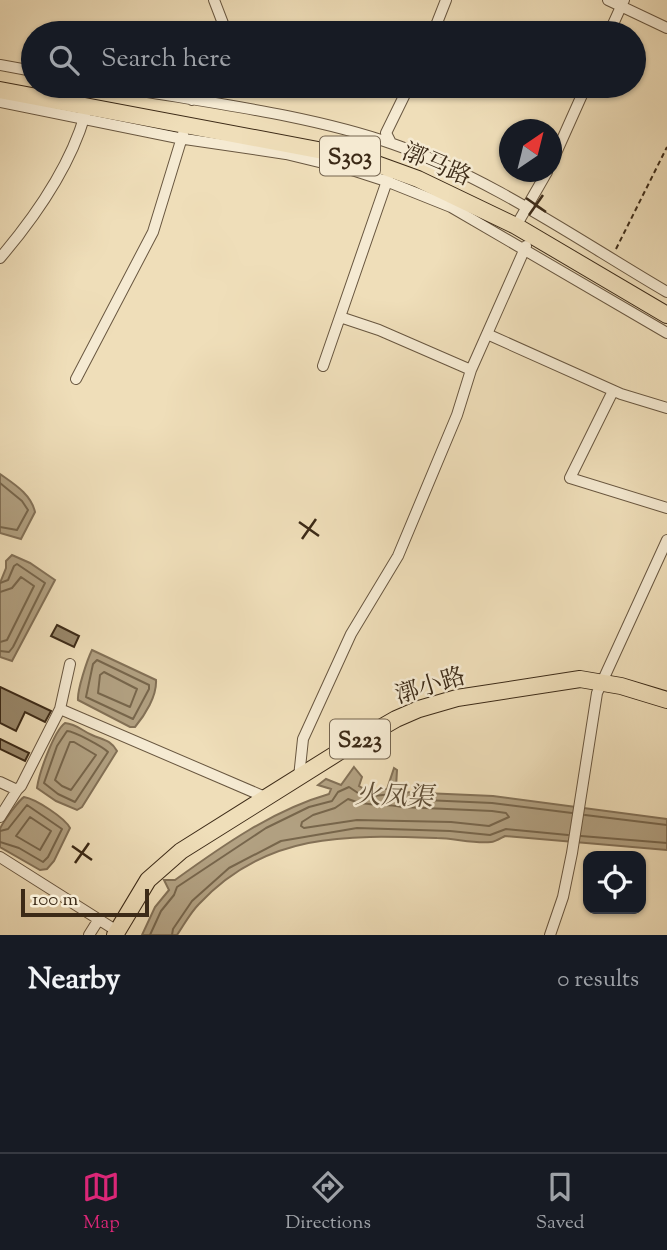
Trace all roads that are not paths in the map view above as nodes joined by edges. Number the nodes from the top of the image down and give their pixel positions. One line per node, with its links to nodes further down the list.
1 (214, 0): 5 (street)
2 (446, 0): 6 (street)
3 (608, 0): 4 (street)
4 (623, 3): 7 (street); 8 (street)
5 (222, 21)
6 (438, 21)
7 (615, 21)
8 (667, 28)
9 (0, 65): 10 (street)
10 (21, 69)
11 (0, 80): 12 (main road, 漷马路 / S303)
12 (21, 84)
13 (0, 90): 14 (main road, 漷马路 / S303)
14 (21, 96)
15 (30, 98): 22 (main road, 漷马路 / S303)
16 (94, 98): 28 (main road, 漷马路 / S303)
17 (181, 98): 20 (street)
18 (403, 98): 25 (street)
19 (580, 98): 24 (street)
20 (192, 100): 25 (street)
21 (0, 102): 22 (street)
22 (86, 113): 23 (main road, 漷马路 / S303); 30 (street)
23 (183, 132): 26 (main road, 漷马路 / S303); 39 (street)
24 (562, 138)
25 (391, 143): 28 (street)
26 (389, 175): 28 (main road, 漷马路 / S303); 29 (street); 34 (street)
27 (541, 182): 28 (street)
28 (521, 218): 29 (main road, 漷马路 / S303); 31 (street); 32 (main road, 漷马路 / S303)
29 (528, 242): 33 (main road, 漷马路 / S303); 35 (street); 36 (street)
30 (0, 258)
31 (667, 292)
32 (667, 304)
33 (667, 315)
34 (340, 317): 37 (street); 38 (street)
35 (667, 333)
36 (486, 334): 38 (street); 40 (street)
37 (323, 366)
38 (471, 370): 48 (street)
39 (76, 379)
40 (613, 391): 41 (street); 42 (street)
41 (667, 408)
42 (667, 508)
43 (667, 540): 45 (street)
44 (70, 664): 47 (street)
45 (602, 682): 46 (main road, 漷小路 / S223); 48 (main road, 漷小路 / S223); 57 (street)
46 (667, 699)
47 (60, 709): 50 (street); 51 (street)
48 (299, 777): 51 (main road, 漷小路 / S223)
49 (0, 782): 50 (street)
50 (17, 790): 52 (street)
51 (265, 797): 55 (main road, 漷小路 / S223)
52 (0, 817)
53 (0, 856): 54 (street)
54 (99, 919): 55 (street); 56 (street)
55 (116, 933)
56 (89, 935)
57 (550, 935)

